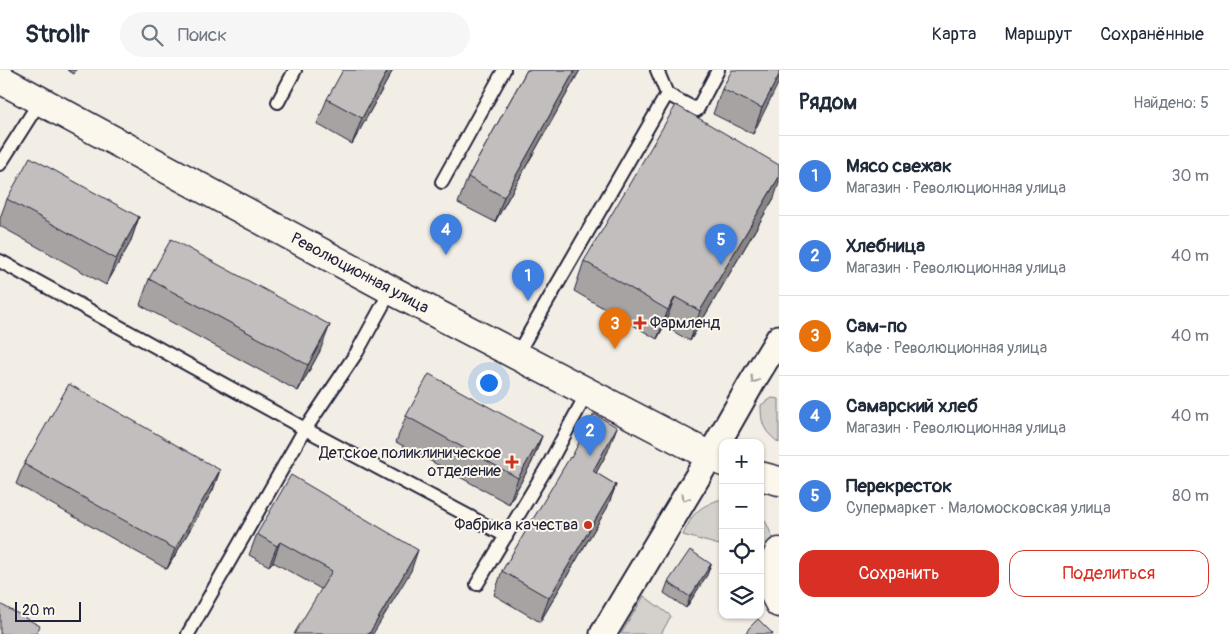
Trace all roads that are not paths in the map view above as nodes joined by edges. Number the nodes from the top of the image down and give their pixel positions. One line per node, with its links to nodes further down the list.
1 (295, 70): 8 (lane)
2 (504, 70): 10 (lane)
3 (657, 70): 6 (lane)
4 (718, 70): 6 (lane)
5 (0, 79): 7 (main road, Революционная улица)
6 (667, 94): 14 (lane)
7 (40, 101): 9 (lane); 12 (main road, Революционная улица)
8 (278, 102)
9 (0, 164)
10 (442, 182)
11 (0, 261): 16 (lane)
12 (391, 290): 14 (main road, Революционная улица); 16 (lane)
13 (779, 338): 17 (street, one-way to 17)
14 (516, 356): 15 (main road, Революционная улица)
15 (587, 393): 17 (main road, Революционная улица); 20 (lane)
16 (305, 429): 20 (lane); 24 (lane)
17 (716, 459): 25 (street, one-way to 25)
18 (764, 477): 19 (main road)
19 (779, 481)
20 (506, 536): 22 (lane)
21 (779, 552): 23 (main road)
22 (478, 584)
23 (779, 603)
24 (188, 634)
25 (602, 634)

